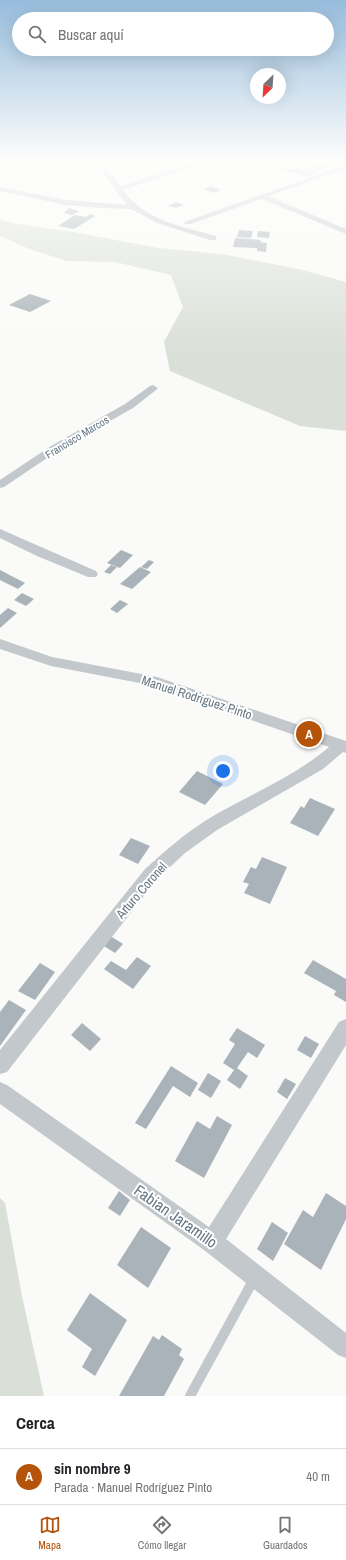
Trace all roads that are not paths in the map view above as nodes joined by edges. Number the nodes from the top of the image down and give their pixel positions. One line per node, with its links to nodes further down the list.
1 (171, 224): 4 (street)
2 (327, 224): 3 (street)
3 (346, 232)
4 (213, 238)
5 (153, 388): 6 (street, Francisco Marcos)
6 (0, 485)
7 (0, 533): 8 (street)
8 (92, 574)
9 (0, 644): 10 (street, Manuel Rodríguez Pinto)
10 (343, 746): 12 (street, Arturo Coronel)
11 (346, 1028): 14 (street)
12 (0, 1065)
13 (0, 1092): 14 (street, Fabian Jaramillo)
14 (212, 1242): 15 (street, Fabian Jaramillo)
15 (256, 1275): 16 (street, Fabian Jaramillo); 17 (lane)
16 (346, 1347)
17 (190, 1396)

